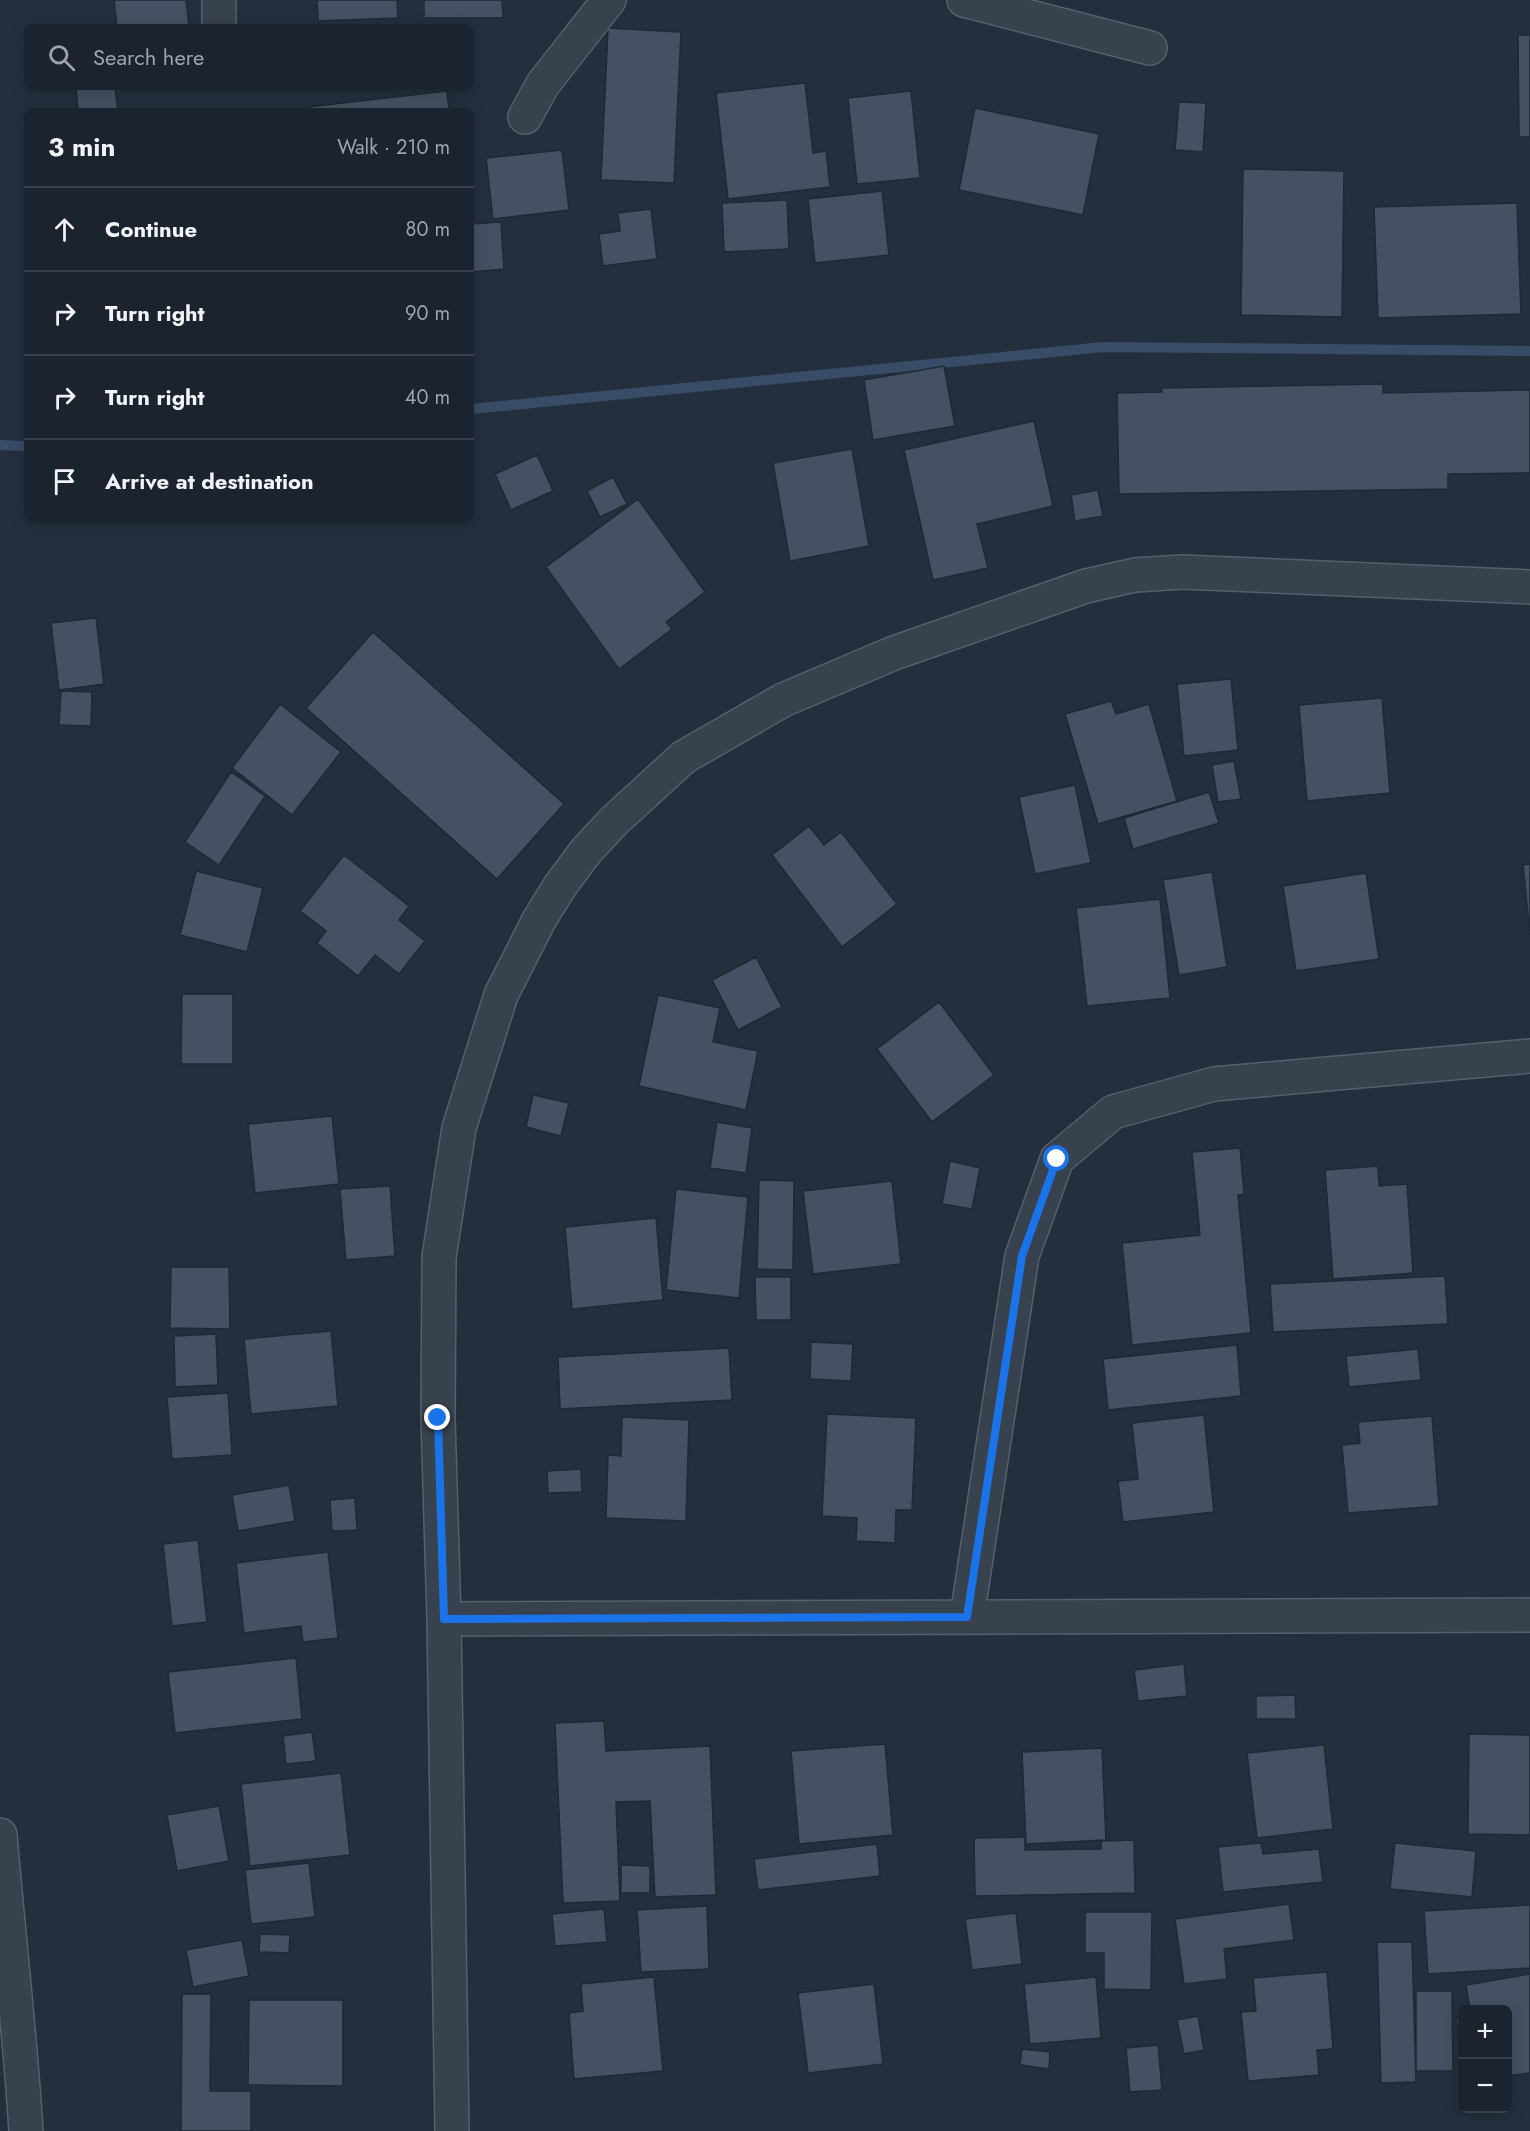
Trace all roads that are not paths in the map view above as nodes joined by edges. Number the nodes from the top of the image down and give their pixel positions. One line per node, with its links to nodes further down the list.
1 (219, 0): 4 (street)
2 (609, 0): 6 (street)
3 (964, 0): 5 (street)
4 (219, 24)
5 (1150, 48)
6 (525, 117)
7 (1530, 586): 11 (street)
8 (1530, 1056): 10 (street)
9 (1530, 1615): 10 (street)
10 (967, 1617): 11 (street)
11 (444, 1619): 16 (street)
12 (0, 1835): 13 (street)
13 (5, 1952): 14 (street)
14 (10, 2050): 15 (street)
15 (26, 2131)
16 (452, 2131)

